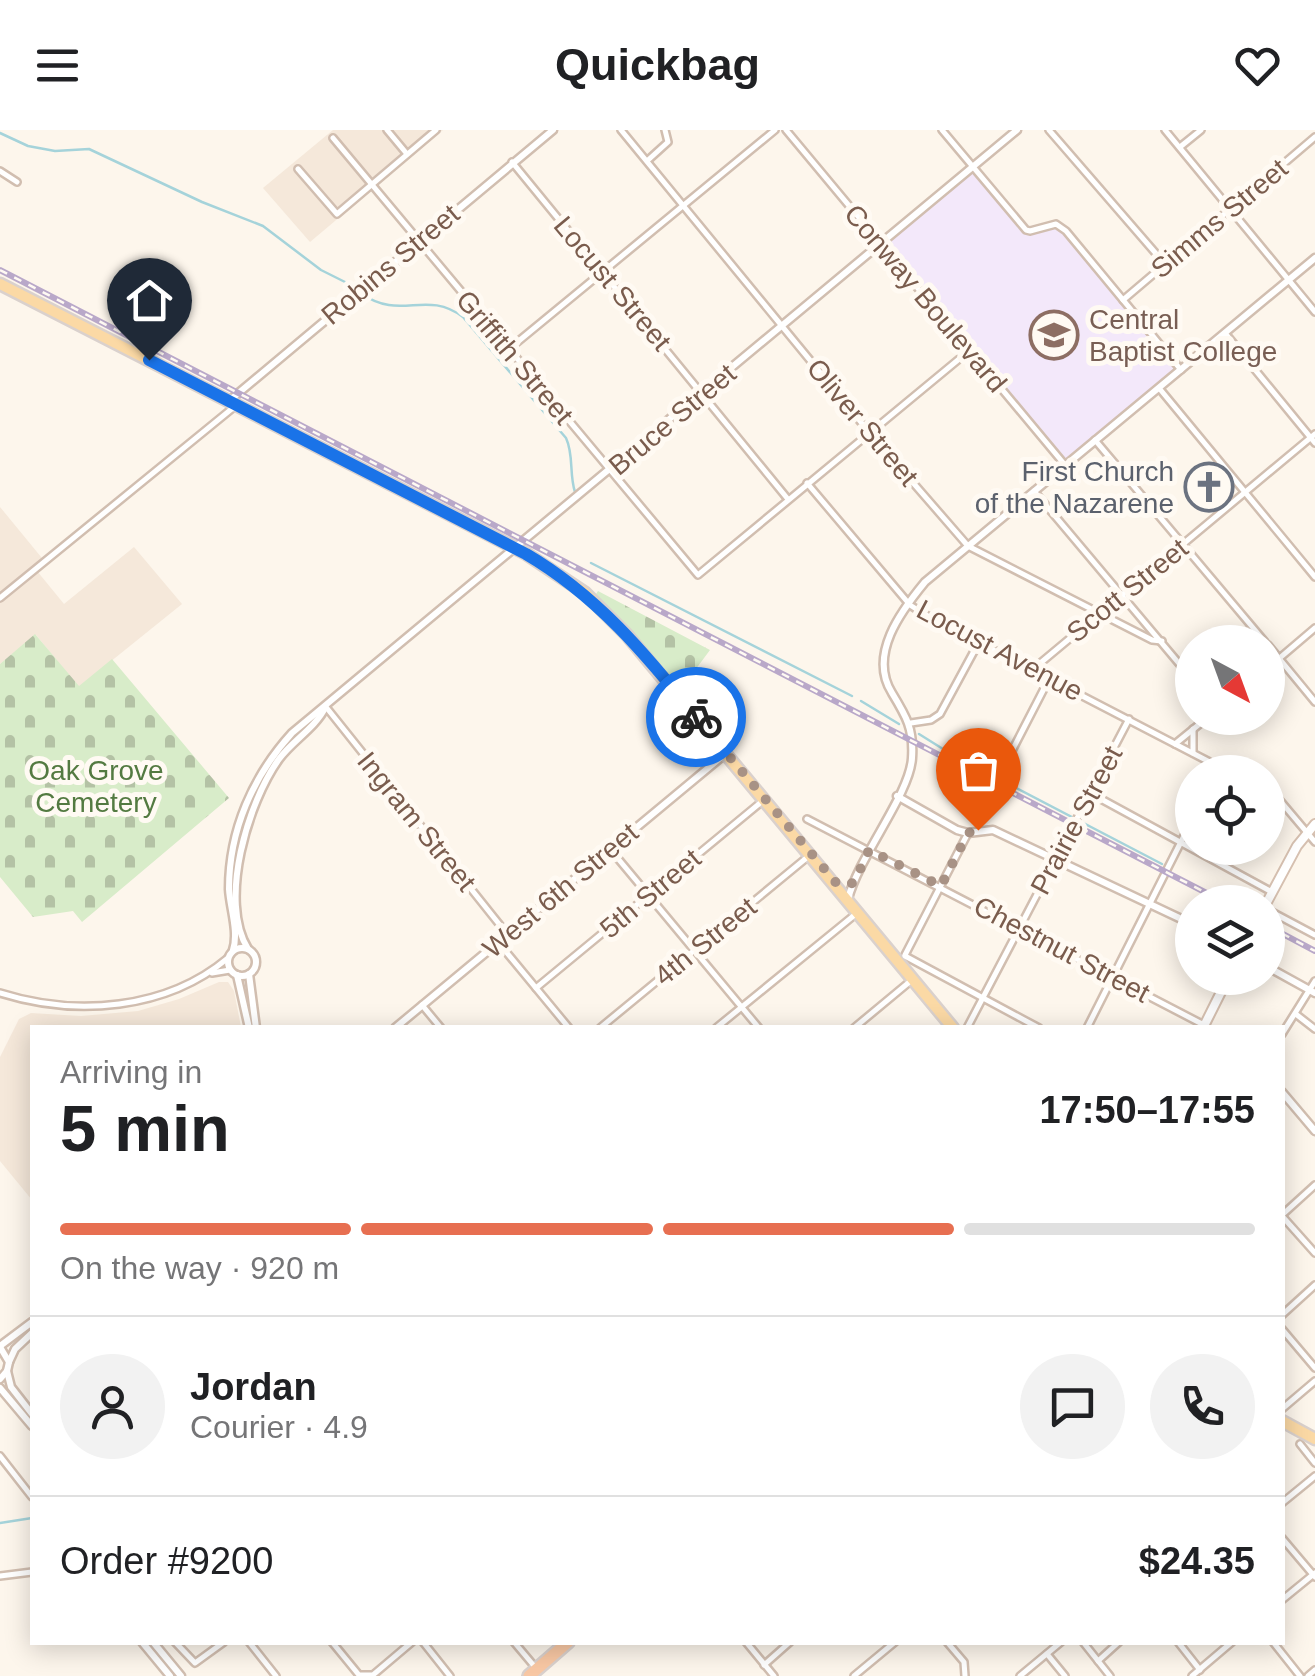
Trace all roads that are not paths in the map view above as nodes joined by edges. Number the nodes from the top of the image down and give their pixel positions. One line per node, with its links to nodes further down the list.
1 (387, 130): 16 (street)
2 (436, 130): 16 (street)
3 (553, 130): 18 (street, Robins Street)
4 (621, 130): 17 (street, Oliver Street)
5 (665, 130): 17 (street)
6 (775, 130): 24 (street)
7 (786, 130): 27 (street, Conway Boulevard)
8 (942, 130): 19 (street)
9 (1017, 130): 19 (street, Bruce Street)
10 (1049, 130): 29 (street)
11 (1166, 130): 15 (street)
12 (1201, 130): 15 (street)
13 (1315, 137): 25 (street, Simms Street)
14 (333, 138): 23 (street, Griffith Street)
15 (1180, 147): 25 (street)
16 (408, 154): 23 (street)
17 (647, 161): 24 (street, Oliver Street)
18 (512, 162): 26 (street, Robins Street); 30 (street, Locust Street)
19 (973, 167): 27 (street, Bruce Street); 33 (street)
20 (298, 169): 23 (street)
21 (0, 171): 22 (street)
22 (17, 182)
23 (372, 184): 26 (street, Griffith Street)
24 (684, 204): 30 (street); 35 (street, Oliver Street)
25 (1230, 209): 29 (street, Simms Street); 31 (street)
26 (418, 240): 37 (street, Griffith Street); 42 (street, Robins Street)
27 (881, 244): 35 (street, Bruce Street); 38 (street, Conway Boulevard)
28 (1315, 258): 31 (street)
29 (1165, 264): 33 (street, Simms Street)
30 (603, 272): 37 (street); 41 (street, Locust Street)
31 (1289, 280): 34 (street); 36 (street)
32 (0, 284): 42 (main road)
33 (1123, 300): 39 (street)
34 (1315, 312)
35 (784, 326): 41 (street, Bruce Street); 43 (street, Oliver Street)
36 (1225, 333): 39 (street); 44 (street)
37 (509, 349): 47 (street, Griffith Street)
38 (970, 350): 43 (street); 46 (street, Conway Boulevard)
39 (1180, 370): 40 (street)
40 (1159, 388): 45 (street); 50 (street)
41 (704, 392): 47 (street, Bruce Street); 51 (street, Locust Street)
42 (233, 403): 54 (main road); 57 (street)
43 (869, 432): 48 (street); 53 (street, Oliver Street)
44 (1314, 438): 50 (street, Scott Street)
45 (1096, 440): 46 (street); 52 (street)
46 (1065, 466): 49 (street)
47 (609, 472): 51 (street, Griffith Street); 54 (street, Bruce Street)
48 (807, 483): 51 (street); 58 (street, Locust Avenue)
49 (1034, 491): 53 (street); 56 (street)
50 (1245, 493): 52 (street, Scott Street); 55 (street)
51 (787, 498)
52 (1183, 544): 56 (street, Scott Street); 60 (street)
53 (968, 546): 58 (street); 59 (street, Oliver Street)
54 (514, 548): 70 (street, Bruce Street); 76 (main road)
55 (1315, 577)
56 (1122, 593): 59 (street, Scott Street); 63 (street)
57 (0, 598)
58 (910, 604): 62 (street, Locust Avenue); 72 (street)
59 (1099, 613): 63 (street, Oliver Street); 67 (street, Scott Street)
60 (1250, 625)
61 (1315, 628): 64 (street)
62 (978, 642): 67 (street, Locust Avenue); 72 (street)
63 (1162, 642): 65 (street)
64 (1285, 652)
65 (1175, 658)
66 (1285, 666): 69 (street)
67 (1032, 670): 68 (street, Locust Avenue)
68 (1049, 678): 71 (street, Locust Avenue); 80 (street)
69 (1315, 702)
70 (326, 707): 79 (street, Bruce Street); 81 (street, Bruce Street); 111 (street, Ingram Street)
71 (1130, 719): 75 (street, Locust Avenue); 82 (street, Prairie Street)
72 (911, 724): 83 (street)
73 (1186, 735): 75 (street)
74 (1194, 735): 77 (street)
75 (1175, 744): 77 (street, Locust Avenue)
76 (726, 753): 84 (main road); 93 (street, West 6th Street)
77 (1193, 753): 78 (street, Locust Avenue)
78 (1196, 755)
79 (273, 768): 81 (street); 86 (street, Bruce Street)
80 (999, 776)
81 (251, 791): 86 (street); 116 (street, Bruce Street)
82 (1090, 793): 91 (street); 97 (street, Prairie Street)
83 (898, 796): 90 (street); 94 (street)
84 (764, 800): 95 (main road); 104 (street, 5th Street)
85 (1285, 807): 89 (street)
86 (249, 816): 114 (street, Bruce Street)
87 (806, 819): 94 (street, Chestnut Street)
88 (1315, 824): 89 (main road)
89 (1306, 832): 92 (street); 102 (main road)
90 (968, 833): 97 (street); 103 (street)
91 (1175, 839)
92 (1315, 842)
93 (610, 849): 104 (street); 111 (street, West 6th Street)
94 (869, 850): 99 (street); 103 (street, Chestnut Street)
95 (811, 854): 100 (main road); 115 (street, 4th Street)
96 (1175, 854): 106 (street)
97 (1057, 858): 106 (street); 110 (street, Prairie Street)
98 (1223, 865): 101 (street)
99 (854, 883): 100 (street); 105 (street)
100 (835, 884): 105 (main road)
101 (1259, 885)
102 (1276, 885)
103 (941, 886): 110 (street, Chestnut Street); 117 (street)
104 (649, 894): 115 (street); 125 (street, 5th Street)
105 (848, 900): 107 (main road)
106 (1150, 902): 108 (street); 121 (street)
107 (858, 912): 117 (main road); 131 (street)
108 (1175, 915)
109 (1285, 917): 112 (street)
110 (1020, 927): 121 (street, Chestnut Street); 129 (street, Prairie Street)
111 (508, 934): 113 (street, West 6th Street)
112 (1315, 935)
113 (498, 942): 125 (street); 130 (street, West 6th Street)
114 (248, 949): 116 (street); 120 (street, Bruce Street)
115 (694, 949): 131 (street); 138 (street, 4th Street)
116 (230, 954): 118 (street); 119 (street, Bruce Street)
117 (902, 959): 123 (main road); 129 (street)
118 (212, 973): 119 (street); 127 (street)
119 (234, 973): 120 (street); 133 (street)
120 (249, 974): 134 (street)
121 (1112, 975): 145 (street); 146 (street, Chestnut Street)
122 (1285, 977): 126 (street)
123 (913, 979): 141 (street); 142 (main road)
124 (1315, 981): 126 (street)
125 (536, 988): 137 (street)
126 (1312, 992): 132 (street)
127 (0, 993)
128 (1220, 995): 147 (main road)
129 (984, 997): 143 (street, Prairie Street); 144 (street)
130 (422, 1005): 135 (street, West 6th Street); 136 (street)
131 (742, 1007): 139 (street); 140 (street)
132 (1297, 1015): 148 (street); 149 (street)
133 (251, 1025)
134 (252, 1025)
135 (399, 1025)
136 (439, 1025)
137 (567, 1025)
138 (604, 1025)
139 (720, 1025)
140 (756, 1025)
141 (858, 1025)
142 (951, 1025)
143 (968, 1025)
144 (1035, 1025)
145 (1087, 1025)
146 (1201, 1025)
147 (1206, 1025)
148 (1315, 1029)
149 (1285, 1030)
150 (1285, 1096): 151 (street)
151 (1315, 1131)
152 (1315, 1185): 153 (street)
153 (1285, 1212)
154 (1285, 1218): 155 (street)
155 (1315, 1253)
156 (1315, 1285): 157 (street)
157 (1285, 1312)
158 (30, 1324): 161 (street)
159 (1285, 1333): 163 (street)
160 (30, 1334): 162 (street)
161 (0, 1346): 162 (street)
162 (9, 1362): 164 (street)
163 (1315, 1368)
164 (7, 1371): 165 (street); 169 (street)
165 (0, 1378)
166 (1315, 1381): 168 (street)
167 (0, 1388): 171 (street)
168 (1285, 1406)
169 (30, 1411)
170 (1285, 1423): 172 (main road)
171 (30, 1424)
172 (1315, 1440)
173 (1300, 1444): 175 (street)
174 (0, 1456): 177 (street)
175 (1315, 1463)
176 (1315, 1476): 178 (street)
177 (30, 1494)
178 (1285, 1500)
179 (1285, 1541): 181 (street)
180 (30, 1572): 182 (street)
181 (1314, 1575): 183 (street)
182 (0, 1576)
183 (1285, 1598)
184 (144, 1645): 212 (street)
185 (155, 1645): 213 (street)
186 (178, 1645): 187 (street)
187 (220, 1645)
188 (250, 1645): 214 (street)
189 (334, 1645): 211 (street)
190 (408, 1645): 211 (street)
191 (425, 1645): 215 (street)
192 (516, 1645): 209 (street)
193 (564, 1645): 209 (highway)
194 (748, 1645): 206 (street)
195 (786, 1645): 206 (street)
196 (891, 1645): 217 (street)
197 (949, 1645): 210 (street)
198 (1058, 1645): 204 (street)
199 (1085, 1645): 205 (street)
200 (1116, 1645): 205 (street)
201 (1180, 1645): 207 (street)
202 (1229, 1645): 207 (street)
203 (1274, 1645): 222 (street)
204 (1047, 1654): 218 (street); 219 (street)
205 (1098, 1661): 220 (street)
206 (764, 1664): 216 (street)
207 (1200, 1670): 221 (street)
208 (1315, 1670): 223 (street)
209 (533, 1672)
210 (965, 1673)
211 (359, 1675)
212 (170, 1676)
213 (181, 1676)
214 (276, 1676)
215 (450, 1676)
216 (774, 1676)
217 (854, 1676)
218 (1020, 1676)
219 (1065, 1676)
220 (1110, 1676)
221 (1192, 1676)
222 (1300, 1676)
223 (1308, 1676)

